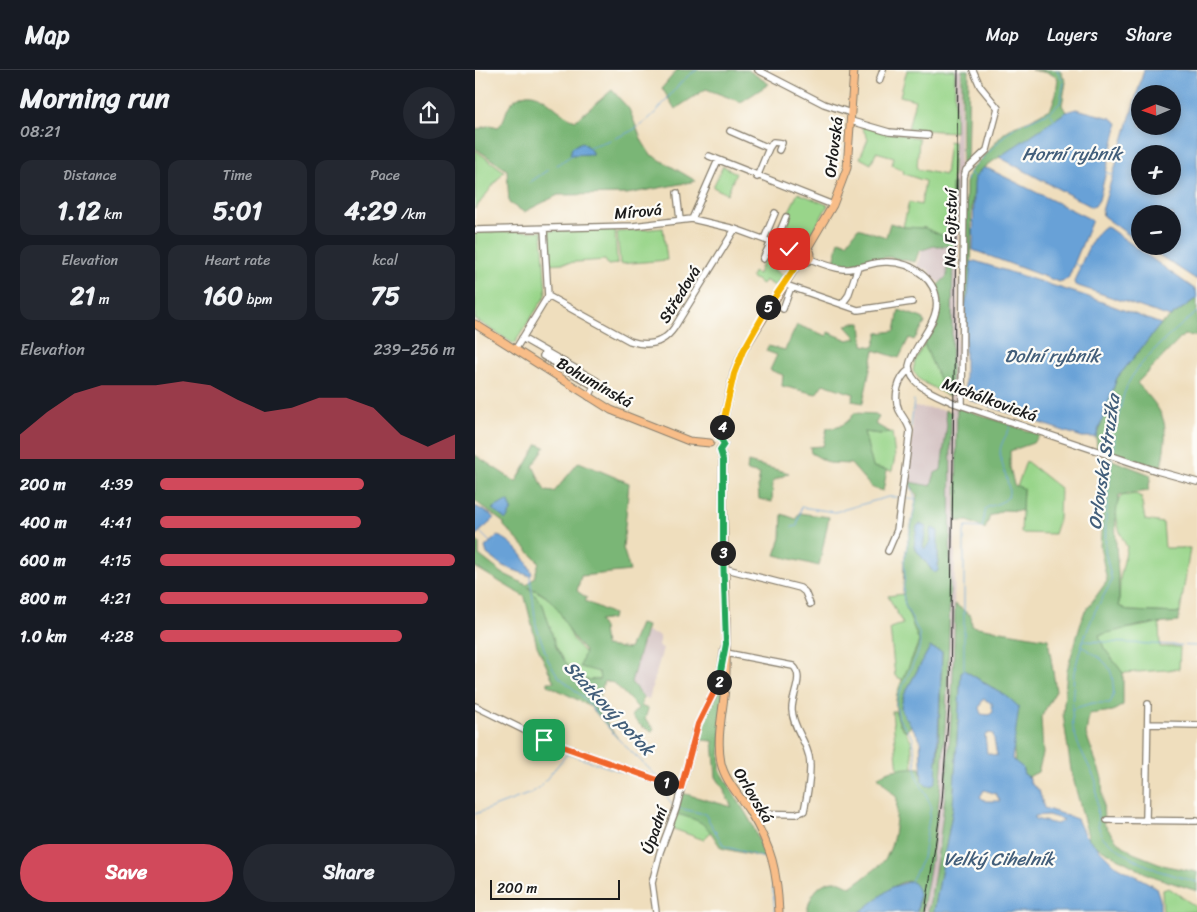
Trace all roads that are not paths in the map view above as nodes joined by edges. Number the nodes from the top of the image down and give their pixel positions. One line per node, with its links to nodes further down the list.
1 (758, 70): 6 (street)
2 (854, 70): 6 (main road, Orlovská)
3 (883, 70): 5 (street)
4 (973, 70): 43 (street, Na Fojtství)
5 (879, 81)
6 (851, 117): 8 (street); 15 (main road, Orlovská)
7 (730, 131): 9 (street)
8 (929, 135)
9 (769, 148): 10 (street); 13 (street)
10 (779, 150)
11 (709, 156): 12 (street)
12 (718, 160): 13 (street); 18 (street)
13 (757, 176): 15 (street)
14 (677, 193): 19 (street)
15 (833, 205): 26 (main road, Orlovská)
16 (775, 213): 23 (street)
17 (786, 217): 24 (street)
18 (692, 219): 19 (street, Mírová); 21 (street, Mírová)
19 (680, 220): 20 (street, Mírová)
20 (544, 228): 22 (street, Mírová); 34 (street)
21 (735, 228): 23 (street, Mírová); 34 (street, Středová)
22 (475, 230)
23 (764, 239): 24 (street, Mírová)
24 (773, 242): 25 (street, Mírová); 28 (street)
25 (783, 246): 27 (street, Mírová); 31 (street)
26 (807, 249): 27 (main road); 29 (main road)
27 (798, 252): 30 (main road)
28 (763, 259)
29 (810, 259): 30 (main road); 32 (street)
30 (800, 260): 33 (main road)
31 (775, 261)
32 (858, 267): 36 (street); 41 (street)
33 (787, 286): 36 (street); 37 (street); 44 (main road)
34 (549, 296): 39 (street)
35 (912, 302): 36 (street)
36 (842, 304)
37 (783, 309)
38 (475, 324): 40 (main road, Bohumínská)
39 (522, 338): 40 (street); 42 (street)
40 (515, 350): 42 (main road, Bohumínská)
41 (909, 370): 43 (street, Michálkovická); 48 (street)
42 (589, 397): 45 (main road, Bohumínská)
43 (963, 405): 47 (street, Michálkovická)
44 (719, 436): 45 (main road); 46 (main road)
45 (710, 443): 46 (main road)
46 (720, 450): 49 (main road, Orlovská)
47 (1197, 482)
48 (889, 551)
49 (723, 568): 50 (street); 51 (main road, Orlovská)
50 (810, 604)
51 (726, 644): 52 (main road, Orlovská); 57 (street, Úpadní)
52 (726, 653): 58 (main road, Orlovská); 58 (street)
53 (1148, 704): 55 (street)
54 (475, 706): 57 (street)
55 (1148, 724): 56 (street); 60 (street)
56 (1197, 725)
57 (681, 788): 62 (street, Úpadní)
58 (750, 812): 63 (main road, Orlovská)
59 (1107, 820): 60 (street)
60 (1146, 820): 61 (street)
61 (1197, 821)
62 (656, 912)
63 (779, 912)

